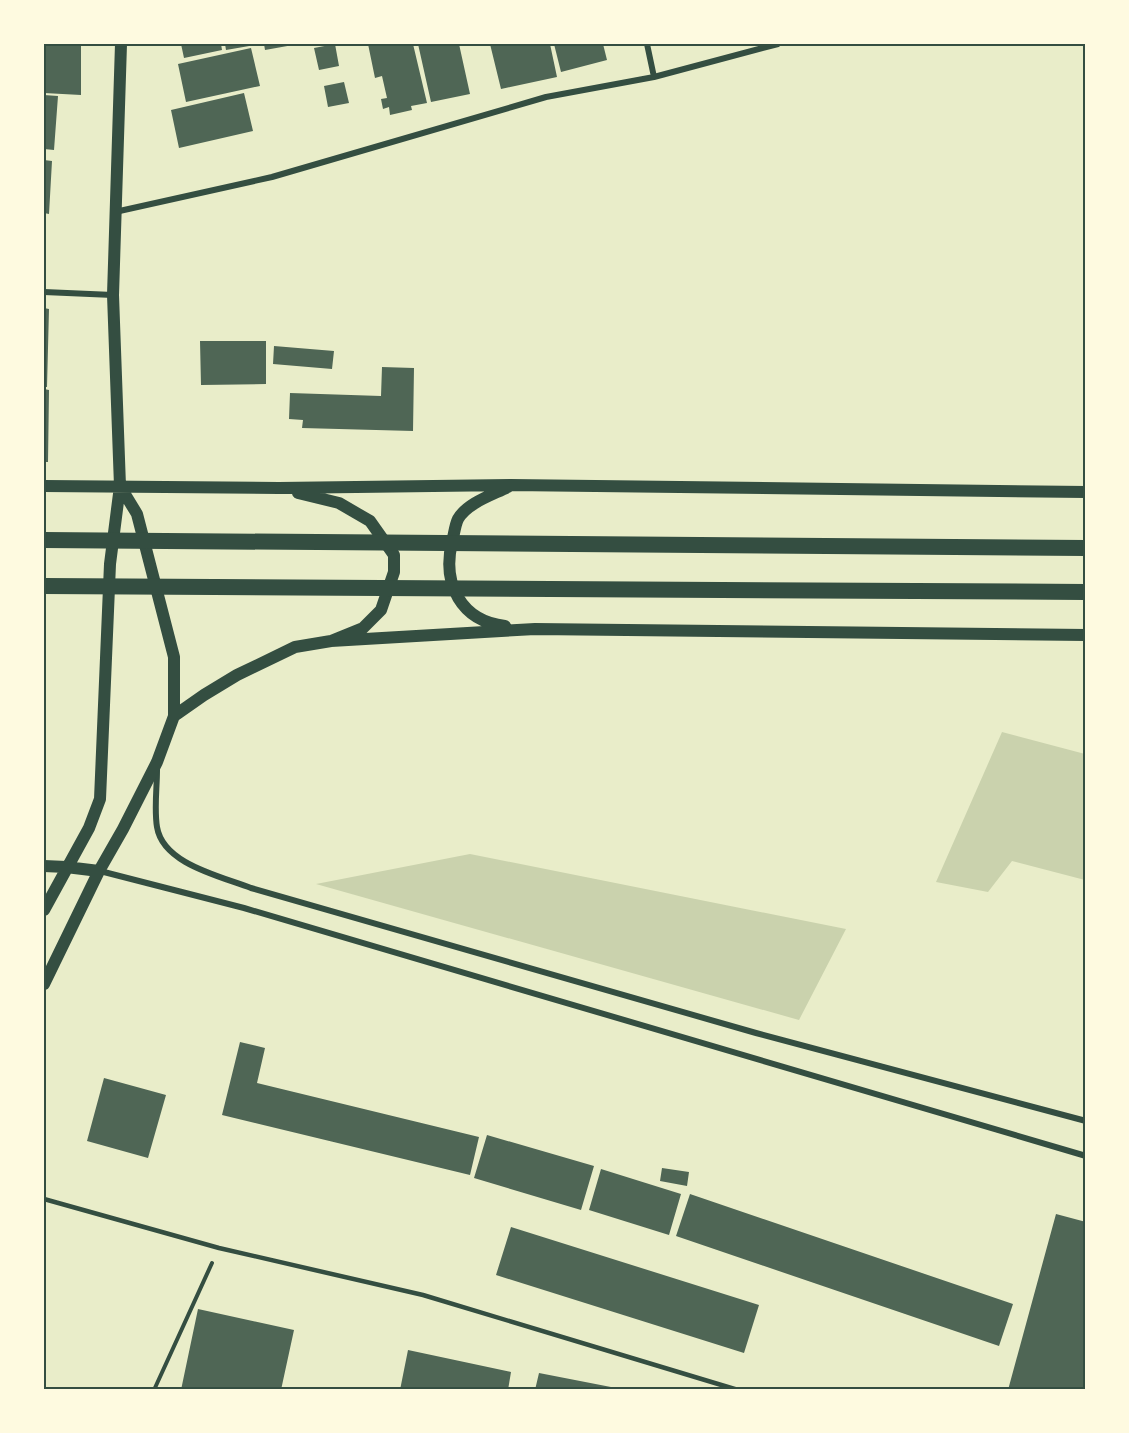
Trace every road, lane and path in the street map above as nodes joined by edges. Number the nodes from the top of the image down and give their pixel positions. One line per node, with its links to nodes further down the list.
1 (121, 44): 5 (main road)
2 (647, 44): 4 (street)
3 (778, 44): 4 (street)
4 (654, 77): 5 (street)
5 (114, 212): 7 (main road)
6 (44, 292): 7 (street)
7 (113, 295): 10 (main road)
8 (512, 485): 11 (main road); 12 (main road); 17 (main road)
9 (44, 486): 10 (main road)
10 (120, 486): 11 (main road); 20 (main road); 23 (main road)
11 (279, 488): 19 (main road)
12 (1086, 492)
13 (44, 540): 14 (highway)
14 (1086, 548)
15 (44, 586): 16 (highway)
16 (1086, 592)
17 (535, 629): 18 (main road); 19 (main road)
18 (1086, 635)
19 (331, 641): 20 (main road)
20 (174, 716): 21 (main road)
21 (156, 762): 24 (main road); 27 (street)
22 (44, 866): 23 (main road)
23 (66, 867): 24 (main road); 25 (main road)
24 (99, 871): 26 (main road); 28 (street)
25 (44, 910)
26 (44, 984)
27 (1086, 1121)
28 (1086, 1156)
29 (44, 1199): 30 (lane)
30 (219, 1248): 31 (path); 32 (lane)
31 (154, 1389)
32 (738, 1389)

